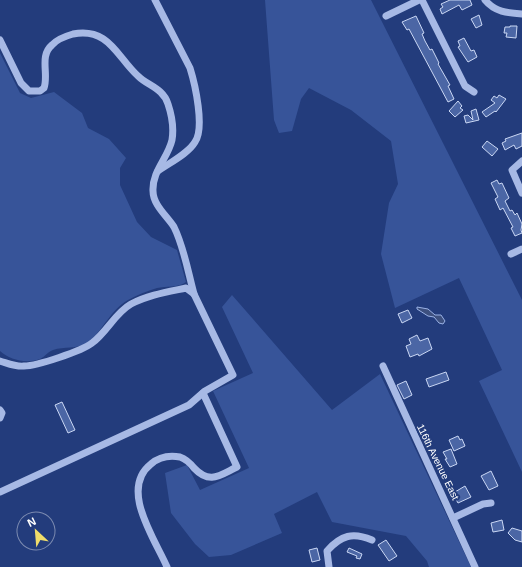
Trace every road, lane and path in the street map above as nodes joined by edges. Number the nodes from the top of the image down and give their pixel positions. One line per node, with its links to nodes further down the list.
1 (155, 0): 9 (street)
2 (420, 0): 5 (street); 7 (street)
3 (487, 3): 4 (street)
4 (522, 14)
5 (386, 16)
6 (0, 40): 9 (street)
7 (474, 92)
8 (522, 161): 10 (street)
9 (156, 172): 13 (street)
10 (522, 193)
11 (522, 249): 12 (street)
12 (511, 254)
13 (194, 294): 14 (street); 16 (street)
14 (0, 361)
15 (383, 366): 21 (street, 116th Avenue East)
16 (202, 394): 19 (street); 23 (street)
17 (0, 410): 18 (street)
18 (0, 418)
19 (0, 492)
20 (491, 503): 21 (street)
21 (453, 518): 25 (street, 116th Avenue East)
22 (372, 540): 24 (street)
23 (167, 567)
24 (328, 567)
25 (475, 567)

